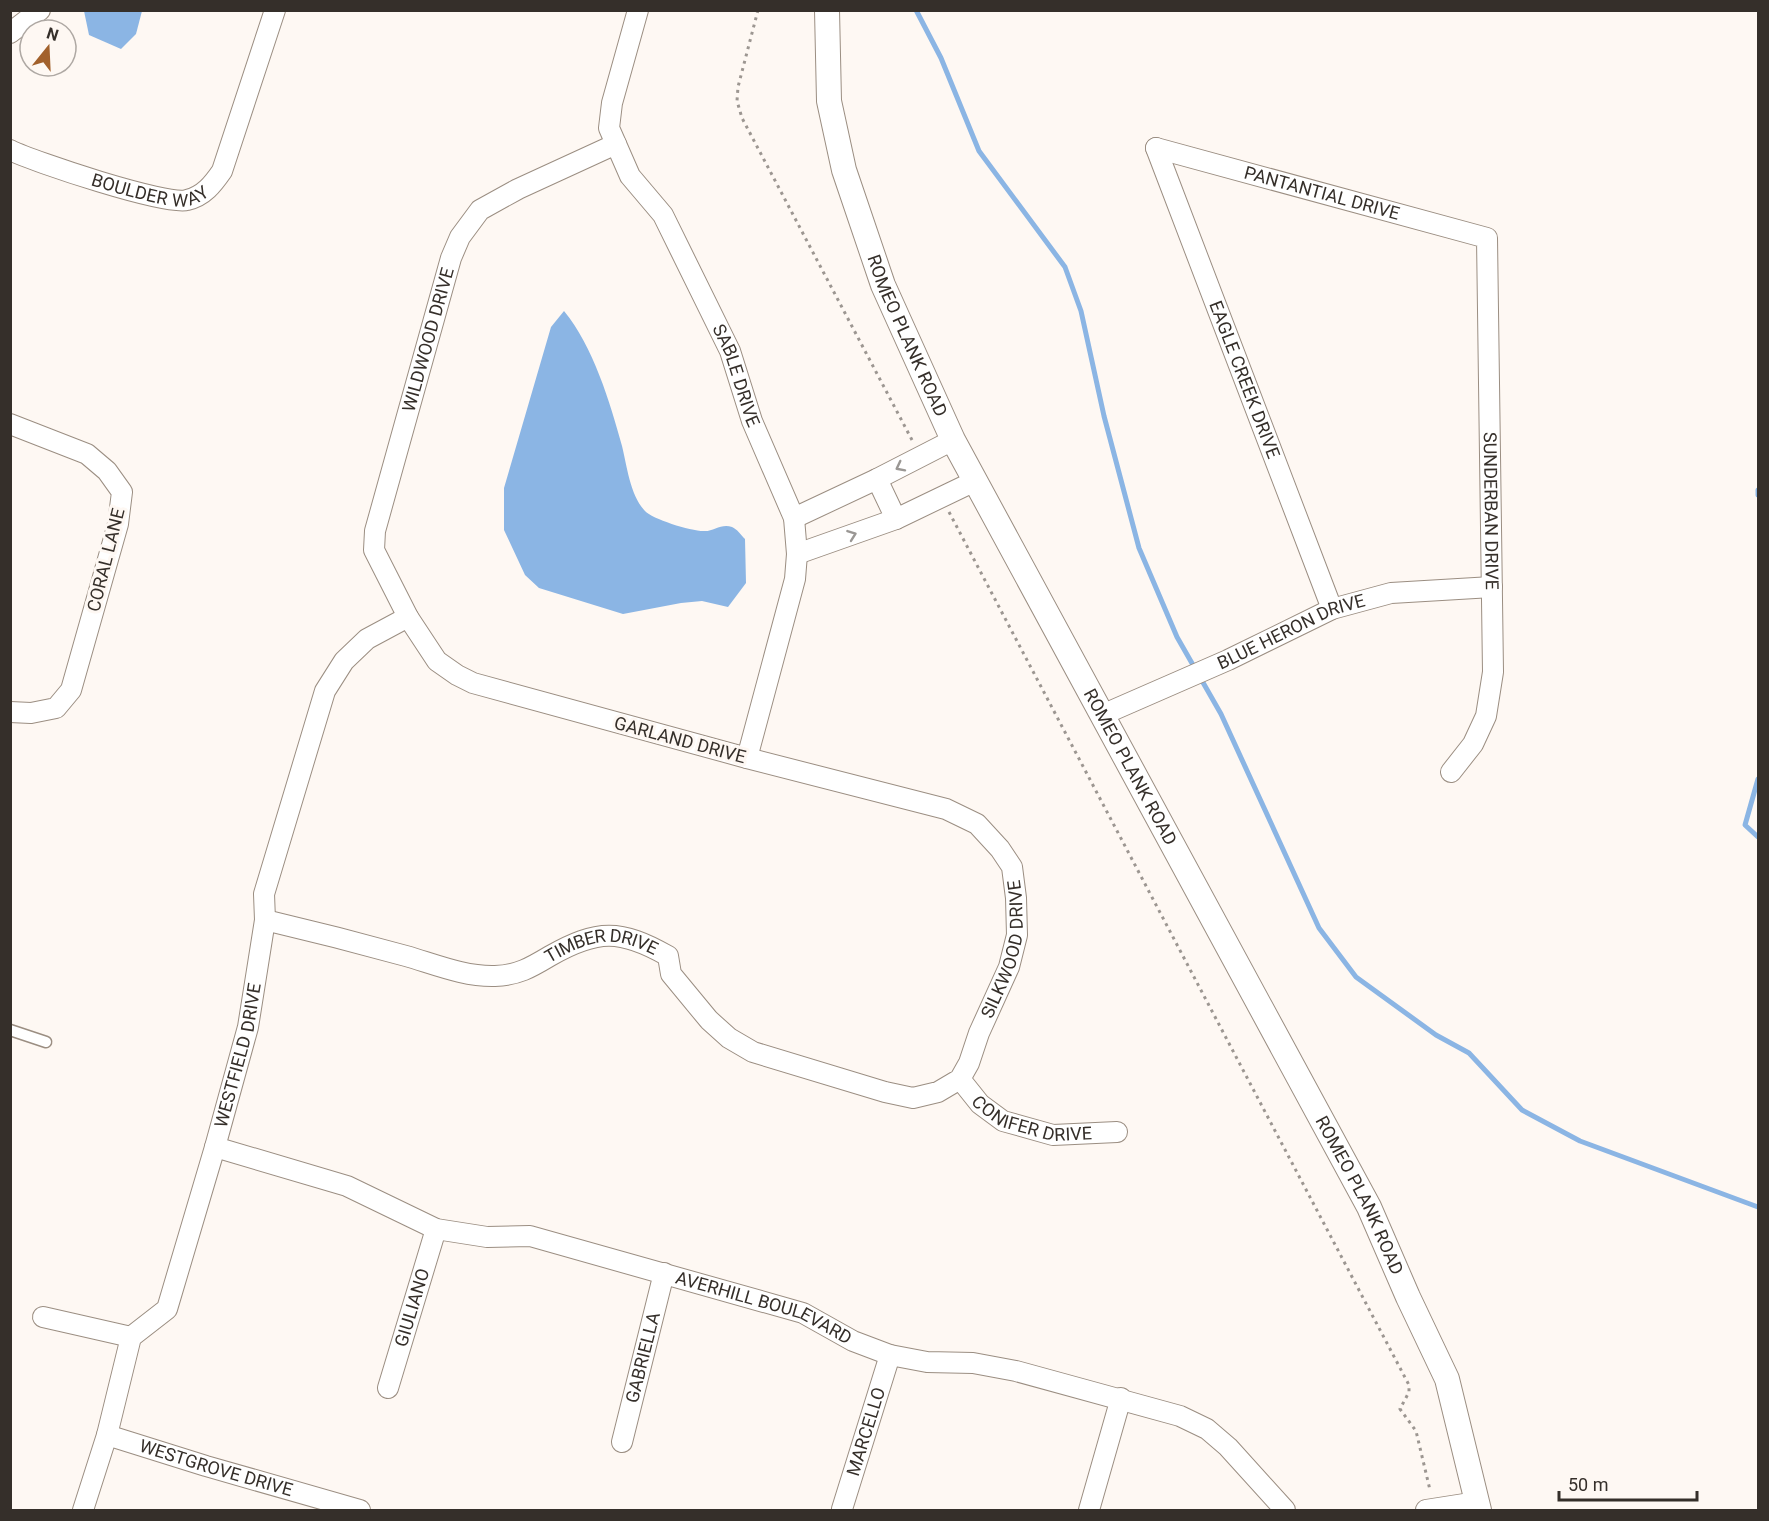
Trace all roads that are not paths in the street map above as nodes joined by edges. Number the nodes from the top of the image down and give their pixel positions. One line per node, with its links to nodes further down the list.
1 (40, 10): 5 (street)
2 (275, 10): 8 (street, BOULDER WAY)
3 (638, 10): 6 (street, SABLE DRIVE)
4 (827, 10): 11 (street, ROMEO PLANK ROAD)
5 (10, 33)
6 (616, 144): 14 (street, SABLE DRIVE); 19 (street, WILDWOOD DRIVE)
7 (1156, 148): 9 (street, PANTANTIAL DRIVE); 18 (street, EAGLE CREEK DRIVE)
8 (10, 150)
9 (1487, 238): 17 (street, SUNDERBAN DRIVE)
10 (10, 424): 20 (street, CORAL LANE)
11 (952, 440): 12 (street, one-way to 12); 13 (street, ROMEO PLANK ROAD)
12 (878, 479): 14 (street); 15 (street)
13 (975, 481): 15 (street); 21 (street, ROMEO PLANK ROAD)
14 (794, 518): 16 (street, SABLE DRIVE)
15 (896, 519): 16 (street, one-way to 15)
16 (797, 554): 22 (street, SABLE DRIVE)
17 (1492, 587): 18 (street, BLUE HERON DRIVE); 23 (street, SUNDERBAN DRIVE)
18 (1332, 609): 21 (street, BLUE HERON DRIVE)
19 (408, 617): 22 (street, GARLAND DRIVE); 25 (street, WESTFIELD DRIVE)
20 (10, 712)
21 (1102, 715): 40 (street, ROMEO PLANK ROAD)
22 (747, 758): 24 (street, GARLAND DRIVE)
23 (1451, 772)
24 (977, 824): 28 (street, SILKWOOD DRIVE)
25 (265, 920): 28 (street, TIMBER DRIVE); 30 (street, WESTFIELD DRIVE)
26 (10, 1030): 27 (lane)
27 (46, 1042)
28 (960, 1079): 29 (street, CONIFER DRIVE)
29 (1116, 1132)
30 (215, 1147): 31 (street, AVERHILL BOULEVARD); 34 (street, WESTFIELD DRIVE)
31 (436, 1228): 32 (street, AVERHILL BOULEVARD); 36 (street, GIULIANO)
32 (664, 1273): 35 (street, AVERHILL BOULEVARD); 39 (street, GABRIELLA)
33 (43, 1317): 34 (street)
34 (131, 1337): 38 (street)
35 (890, 1355): 37 (street, AVERHILL BOULEVARD); 41 (street, MARCELLO)
36 (387, 1388)
37 (1121, 1398): 44 (street); 45 (street, AVERHILL BOULEVARD)
38 (107, 1435): 42 (street); 43 (street, WESTGROVE DRIVE)
39 (622, 1442)
40 (1478, 1506): 46 (street)
41 (842, 1509)
42 (83, 1510)
43 (360, 1510)
44 (1089, 1510)
45 (1285, 1510)
46 (1430, 1510)

